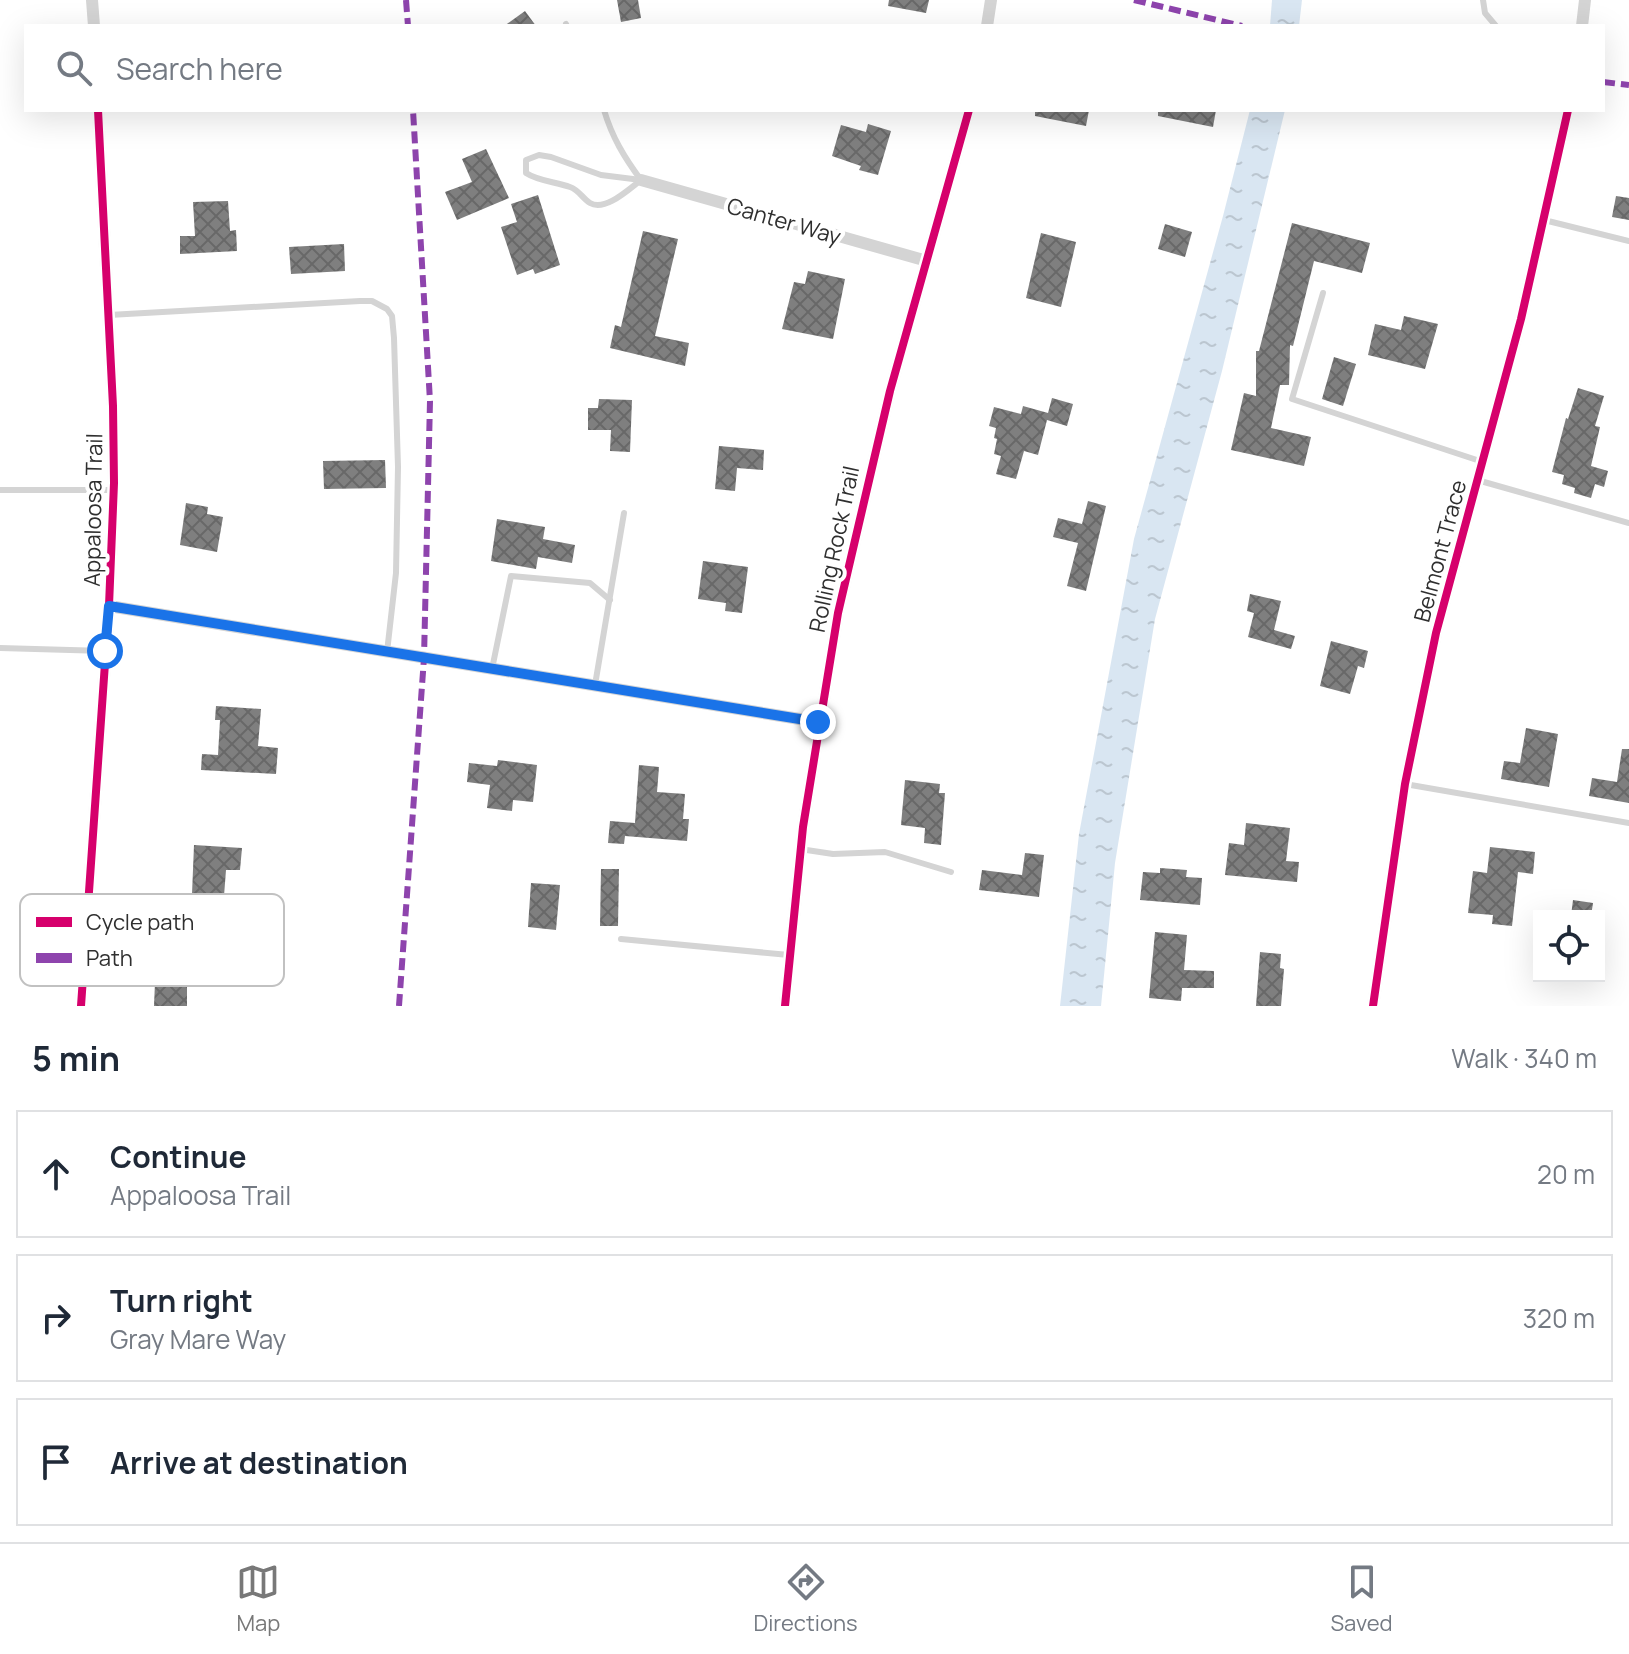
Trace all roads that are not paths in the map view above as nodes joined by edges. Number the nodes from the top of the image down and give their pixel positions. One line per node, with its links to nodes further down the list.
1 (92, 0): 5 (street)
2 (991, 0): 6 (street)
3 (1483, 0): 7 (lane)
4 (1585, 0): 8 (street)
5 (94, 24)
6 (987, 24)
7 (1494, 24)
8 (1582, 24)
9 (98, 112): 18 (street, Appaloosa Trail)
10 (605, 112): 13 (lane)
11 (968, 112): 16 (street, Rolling Rock Trail)
12 (1568, 112): 14 (street, Belmont Trace)
13 (641, 180): 13 (lane); 16 (street, Canter Way)
14 (1544, 220): 15 (lane); 19 (street, Belmont Trace)
15 (1629, 241)
16 (927, 261): 32 (street, Rolling Rock Trail)
17 (1323, 293): 19 (lane)
18 (109, 315): 22 (street, Appaloosa Trail); 29 (lane)
19 (1483, 462): 20 (street, Belmont Trace)
20 (1477, 480): 24 (lane); 33 (street, Belmont Trace)
21 (0, 490): 22 (lane)
22 (114, 490): 26 (street, Appaloosa Trail)
23 (624, 513): 25 (lane)
24 (1629, 523)
25 (610, 600): 30 (lane); 31 (lane)
26 (109, 606): 28 (street, Appaloosa Trail); 29 (street)
27 (0, 648): 28 (lane)
28 (105, 651): 37 (street, Appaloosa Trail)
29 (387, 652): 30 (street)
30 (492, 669): 31 (street)
31 (595, 685): 32 (street)
32 (818, 722): 35 (street, Rolling Rock Trail)
33 (1405, 784): 34 (lane); 43 (street, Belmont Trace)
34 (1629, 823)
35 (800, 849): 36 (lane); 39 (street, Rolling Rock Trail)
36 (951, 872)
37 (89, 894)
38 (621, 939): 39 (lane)
39 (789, 955): 42 (street, Rolling Rock Trail)
40 (82, 986): 41 (street, Appaloosa Trail)
41 (81, 1006)
42 (785, 1006)
43 (1373, 1006)

